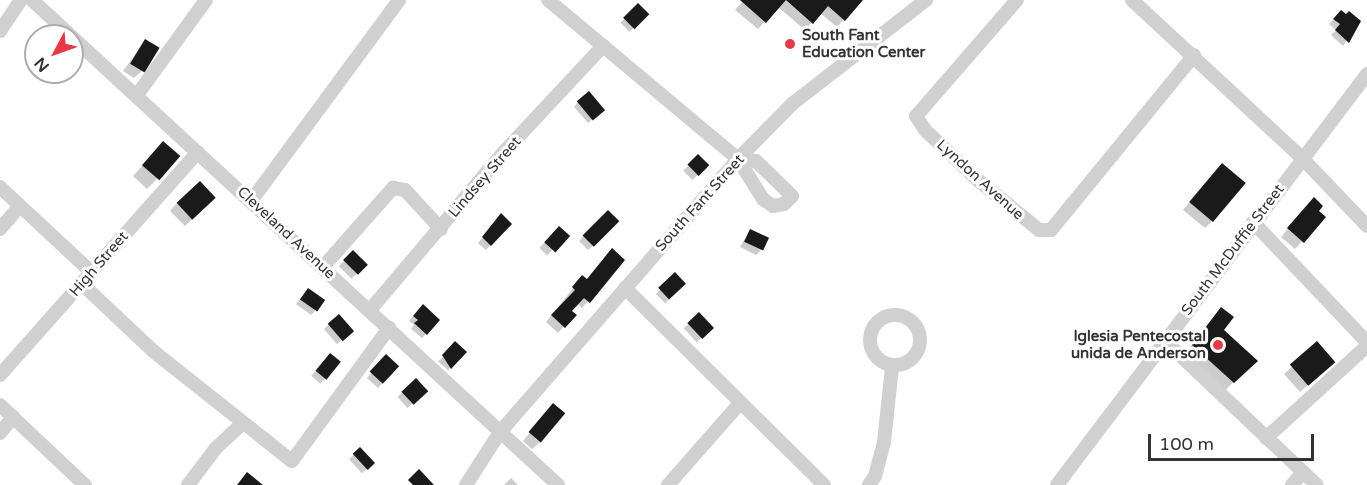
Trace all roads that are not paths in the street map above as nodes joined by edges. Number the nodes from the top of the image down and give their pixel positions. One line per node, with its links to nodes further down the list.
1 (21, 0): 10 (street)
2 (32, 0): 9 (street, Cleveland Avenue)
3 (206, 0): 15 (street)
4 (399, 0): 20 (street)
5 (548, 0): 11 (street)
6 (926, 0): 18 (street, South Fant Street)
7 (1017, 0): 13 (street, Lyndon Avenue)
8 (1132, 0): 13 (street)
9 (59, 24)
10 (0, 31)
11 (603, 46): 18 (street); 25 (street, Lindsey Street)
12 (84, 47): 15 (street, Cleveland Avenue)
13 (1194, 55): 17 (street)
14 (1367, 74): 17 (street, South McDuffie Street)
15 (137, 95): 16 (street, Cleveland Avenue)
16 (198, 152): 20 (street, Cleveland Avenue); 27 (street, High Street)
17 (1302, 158): 22 (street, South McDuffie Street); 23 (street)
18 (738, 159): 29 (street, South Fant Street)
19 (0, 187): 21 (street)
20 (252, 201): 26 (street, Cleveland Avenue)
21 (20, 206): 24 (street); 27 (street)
22 (1253, 222): 32 (street, South McDuffie Street); 33 (street)
23 (1367, 226)
24 (0, 229)
25 (441, 229): 26 (street); 30 (street, Lindsey Street)
26 (323, 267): 30 (street, Cleveland Avenue)
27 (91, 272): 28 (street, High Street)
28 (82, 284): 35 (street, High Street); 39 (street)
29 (625, 288): 36 (street); 40 (street, South Fant Street)
30 (370, 310): 31 (street, Cleveland Avenue)
31 (389, 328): 39 (street); 40 (street, Cleveland Avenue)
32 (1165, 341): 42 (street); 51 (street, South McDuffie Street)
33 (1367, 344): 42 (street)
34 (892, 368): 50 (street)
35 (0, 375)
36 (740, 403): 48 (street); 49 (street)
37 (0, 405): 38 (street)
38 (13, 417): 41 (street); 44 (street)
39 (243, 423): 45 (street)
40 (500, 432): 46 (street); 47 (street, Cleveland Avenue)
41 (0, 433)
42 (1266, 438): 43 (street)
43 (1303, 472): 52 (street); 53 (street)
44 (85, 485)
45 (188, 485)
46 (466, 485)
47 (558, 485)
48 (668, 485)
49 (824, 485)
50 (869, 485)
51 (1057, 485)
52 (1292, 485)
53 (1317, 485)

